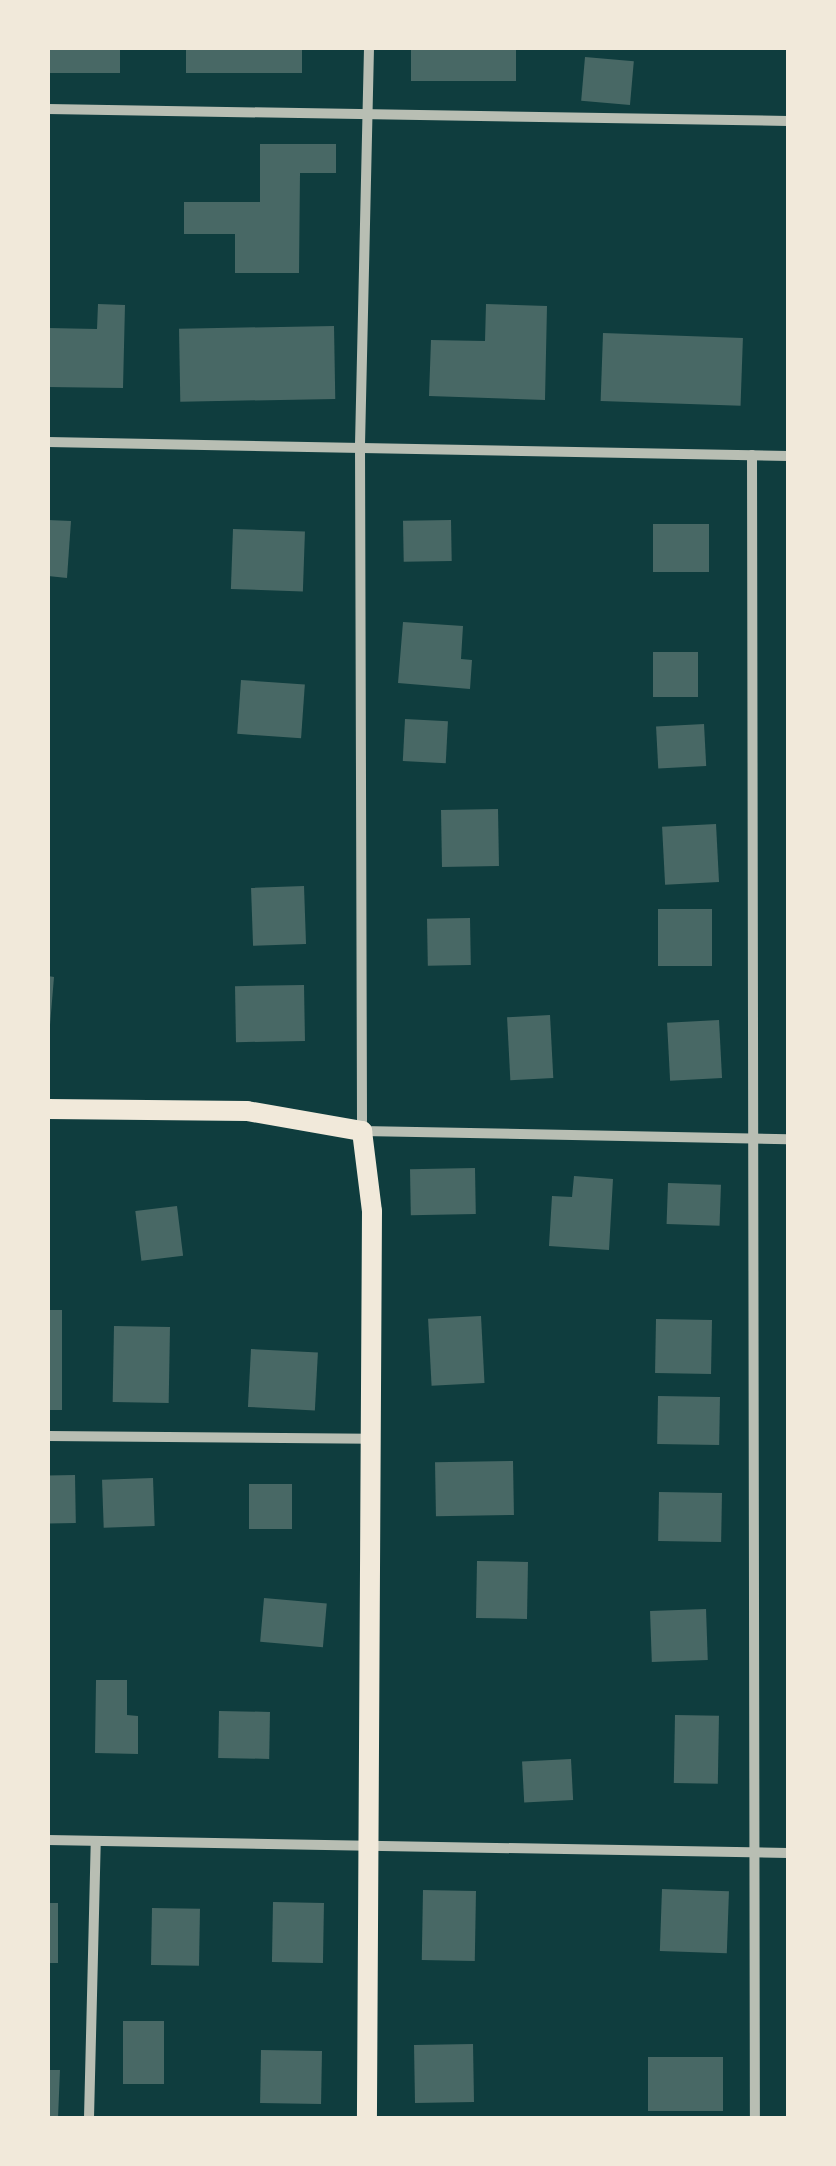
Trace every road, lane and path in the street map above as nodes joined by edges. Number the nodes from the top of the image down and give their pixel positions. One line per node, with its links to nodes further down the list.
1 (369, 48): 3 (street)
2 (48, 109): 3 (street)
3 (370, 112): 4 (street); 6 (street)
4 (788, 121)
5 (48, 442): 6 (street)
6 (360, 444): 7 (street); 10 (street)
7 (752, 455): 8 (street); 11 (street)
8 (788, 456)
9 (48, 1109): 10 (main road)
10 (362, 1131): 11 (street); 14 (main road)
11 (751, 1138): 12 (street); 18 (street)
12 (788, 1139)
13 (48, 1436): 14 (street)
14 (370, 1438): 17 (main road)
15 (48, 1840): 16 (street)
16 (96, 1841): 17 (street); 20 (street)
17 (367, 1842): 18 (street); 21 (main road)
18 (758, 1852): 19 (street); 22 (street)
19 (788, 1853)
20 (89, 2118)
21 (367, 2118)
22 (755, 2118)

